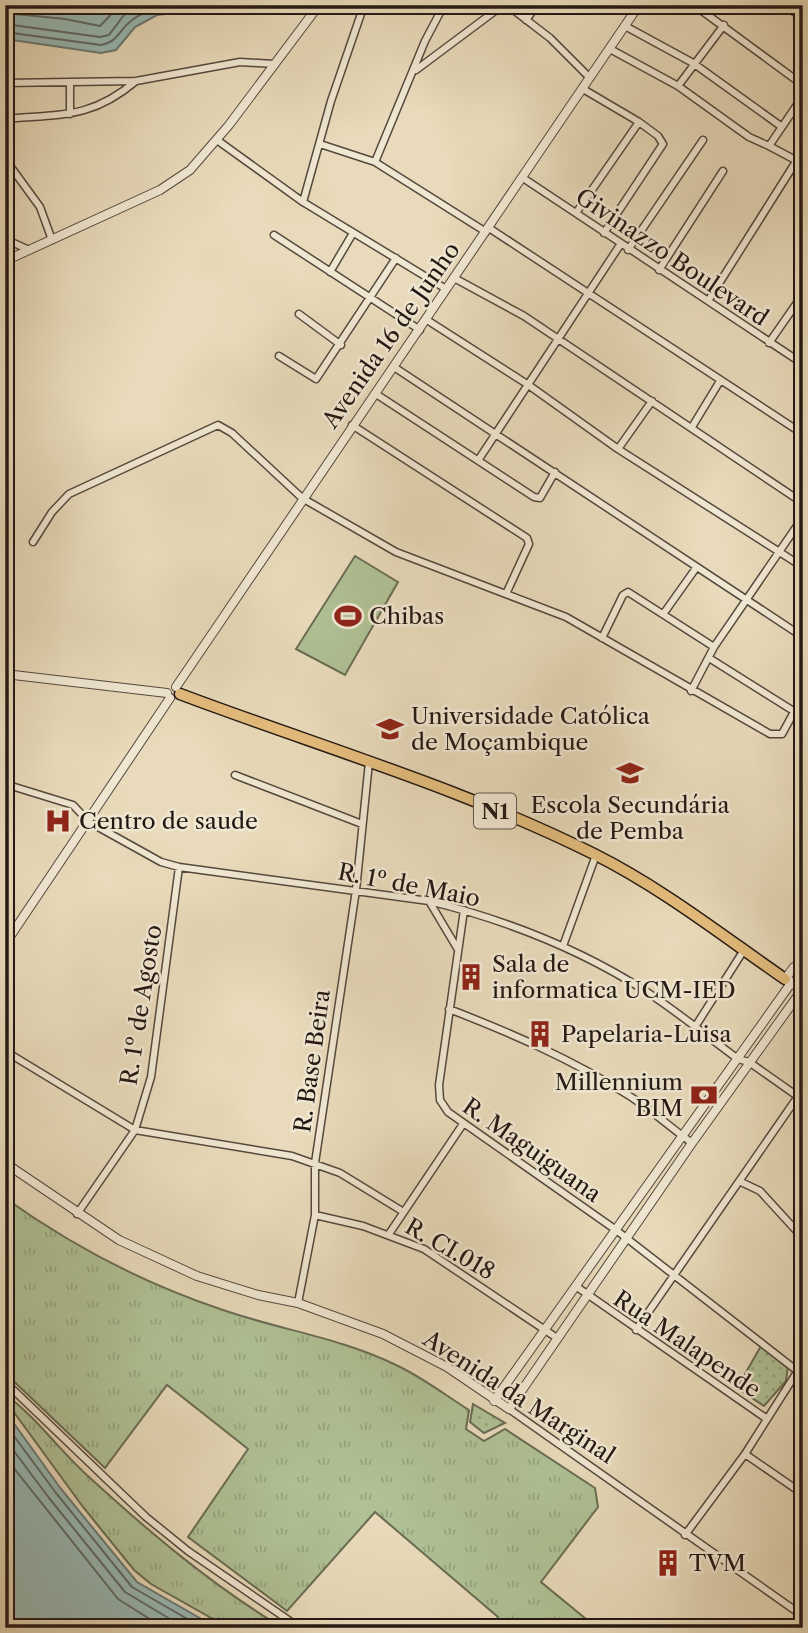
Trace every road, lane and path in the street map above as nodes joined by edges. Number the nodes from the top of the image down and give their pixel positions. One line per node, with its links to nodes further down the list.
1 (319, 5): 15 (street)
2 (363, 5): 31 (street)
3 (444, 5): 16 (street)
4 (505, 5): 10 (street); 16 (street)
5 (537, 5): 10 (street)
6 (639, 5): 12 (street, Avenida 16 de Junho)
7 (694, 5): 11 (street)
8 (785, 6): 9 (street)
9 (803, 18)
10 (526, 20): 17 (street)
11 (723, 25): 14 (street); 21 (street)
12 (625, 26): 13 (street, Avenida 16 de Junho); 14 (street)
13 (610, 49): 17 (street, Avenida 16 de Junho); 22 (street)
14 (693, 63): 22 (street); 28 (street)
15 (274, 64): 18 (street); 29 (street)
16 (415, 71): 34 (street)
17 (590, 78): 23 (street, Avenida 16 de Junho)
18 (136, 81): 20 (street); 25 (street)
19 (5, 83): 20 (street)
20 (70, 83): 25 (street)
21 (803, 85)
22 (678, 86): 32 (street)
23 (583, 89): 27 (street); 37 (street, Avenida 16 de Junho)
24 (803, 96): 28 (street)
25 (70, 114): 26 (street)
26 (5, 119)
27 (639, 122): 39 (street); 42 (street)
28 (782, 127): 32 (street)
29 (217, 140): 38 (street); 45 (street)
30 (703, 140): 48 (street)
31 (320, 144): 34 (street); 38 (street)
32 (769, 146): 35 (street)
33 (5, 159): 45 (street)
34 (376, 162): 40 (street)
35 (800, 162): 58 (street)
36 (723, 171): 51 (street)
37 (523, 178): 39 (street, Givinazzo Boulevard); 40 (street, Avenida 16 de Junho)
38 (303, 202): 41 (street)
39 (576, 213): 42 (street, Givinazzo Boulevard)
40 (487, 230): 53 (street, Avenida 16 de Junho); 55 (street)
41 (353, 233): 49 (street); 52 (street)
42 (604, 233): 46 (street, Givinazzo Boulevard)
43 (274, 235): 52 (street)
44 (5, 239): 47 (street)
45 (52, 240): 47 (street)
46 (620, 245): 48 (street, Givinazzo Boulevard); 55 (street)
47 (27, 249): 50 (street)
48 (628, 250): 51 (street, Givinazzo Boulevard)
49 (396, 258): 54 (street); 57 (street)
50 (5, 261)
51 (659, 270): 58 (street, Givinazzo Boulevard)
52 (331, 272): 57 (street)
53 (456, 279): 54 (street, Avenida 16 de Junho); 62 (street)
54 (446, 289): 60 (street, Avenida 16 de Junho)
55 (589, 292): 62 (street); 69 (street)
56 (803, 294): 63 (street)
57 (369, 300): 61 (street); 64 (street)
58 (708, 301): 63 (street, Givinazzo Boulevard)
59 (299, 314): 64 (street)
60 (427, 320): 61 (street, Avenida 16 de Junho); 70 (street)
61 (420, 330): 68 (street, Avenida 16 de Junho)
62 (558, 339): 70 (street); 72 (street)
63 (768, 343): 67 (street, Givinazzo Boulevard)
64 (341, 345): 66 (street)
65 (803, 350): 67 (street)
66 (279, 356)
67 (800, 362)
68 (394, 367): 71 (street, Avenida 16 de Junho); 75 (street)
69 (720, 381): 74 (street); 76 (street)
70 (527, 384): 75 (street); 77 (street)
71 (376, 394): 73 (street, Avenida 16 de Junho); 78 (street)
72 (652, 401): 74 (street); 77 (street)
73 (352, 425): 80 (street, Avenida 16 de Junho); 87 (street)
74 (692, 428): 81 (street)
75 (495, 433): 78 (street); 79 (street)
76 (803, 434)
77 (618, 449): 84 (street)
78 (479, 459): 79 (street)
79 (555, 472): 86 (street)
80 (302, 498): 83 (street); 87 (street); 96 (street, Avenida 16 de Junho)
81 (803, 503)
82 (803, 517): 84 (street)
83 (33, 542)
84 (780, 552): 85 (street); 88 (street)
85 (803, 567)
86 (696, 568): 88 (street); 89 (street)
87 (506, 594): 91 (street)
88 (748, 602): 90 (street); 92 (street)
89 (664, 613): 91 (street); 92 (street)
90 (803, 636)
91 (602, 638): 95 (street)
92 (714, 647): 93 (street)
93 (709, 657): 95 (street); 97 (street)
94 (5, 674): 96 (street, N1)
95 (691, 691): 97 (street)
96 (173, 693): 99 (highway, N1); 102 (street, Avenida 16 de Junho)
97 (794, 712): 98 (street)
98 (803, 717)
99 (369, 762): 103 (street, R. Base Beira); 104 (highway, N1)
100 (235, 775): 103 (street)
101 (5, 784): 102 (street, R. 1º de Maio)
102 (89, 822): 105 (street, R. 1º de Maio); 109 (street, Avenida 16 de Junho)
103 (362, 824): 106 (street, R. Base Beira)
104 (596, 855): 110 (street); 112 (highway, N1)
105 (179, 867): 106 (street, R. 1º de Maio); 125 (street, R. 1º de Agosto)
106 (356, 890): 107 (street, R. 1º de Maio); 129 (street, R. Base Beira)
107 (429, 901): 108 (street, R. 1º de Maio); 111 (street)
108 (464, 910): 110 (street, R. 1º de Maio); 111 (street, R. Maguiguana)
109 (5, 943)
110 (563, 946): 118 (street, R. 1º de Maio)
111 (458, 949): 117 (street, R. Maguiguana)
112 (744, 950): 115 (highway, N1); 118 (street)
113 (803, 956): 114 (street)
114 (799, 966): 115 (street)
115 (787, 982): 116 (street); 120 (street)
116 (801, 990): 121 (street)
117 (449, 1009): 124 (street, R. Maguiguana); 126 (street)
118 (695, 1027): 120 (street, R. 1º de Maio)
119 (5, 1051): 125 (street)
120 (738, 1059): 121 (street); 126 (street)
121 (749, 1062): 123 (street); 127 (street)
122 (803, 1090): 123 (street)
123 (800, 1098): 130 (street)
124 (463, 1124): 131 (street); 134 (street, R. Maguiguana)
125 (135, 1130): 129 (street); 132 (street, R. 1º de Agosto)
126 (683, 1136): 127 (street); 134 (street)
127 (692, 1143): 137 (street)
128 (5, 1163): 132 (street, Avenida da Marginal)
129 (315, 1163): 131 (street); 133 (street, R. Base Beira)
130 (741, 1182): 136 (street); 138 (street)
131 (402, 1211): 135 (street)
132 (77, 1214): 141 (street, Avenida da Marginal)
133 (315, 1215): 135 (street, R. CI.018); 141 (street, R. Base Beira)
134 (616, 1230): 137 (street, R. Maguiguana); 139 (street)
135 (389, 1234): 142 (street, R. CI.018)
136 (803, 1238)
137 (627, 1239): 138 (street, R. Maguiguana); 140 (street)
138 (675, 1275): 143 (street); 145 (street, R. Maguiguana)
139 (577, 1287): 140 (street, Rua Malapende); 142 (street)
140 (588, 1296): 143 (street, Rua Malapende); 144 (street)
141 (298, 1303): 147 (street, Avenida da Marginal)
142 (547, 1330): 144 (street, R. CI.018); 147 (street)
143 (636, 1330): 149 (street, Rua Malapende)
144 (557, 1338): 148 (street)
145 (800, 1373): 149 (street)
146 (5, 1382): 154 (street)
147 (494, 1401): 148 (street, Avenida da Marginal)
148 (509, 1409): 152 (street, Avenida da Marginal)
149 (767, 1419): 150 (street)
150 (745, 1454): 151 (street); 152 (street)
151 (803, 1494)
152 (685, 1535): 153 (street, Avenida da Marginal)
153 (803, 1616)
154 (300, 1628)

